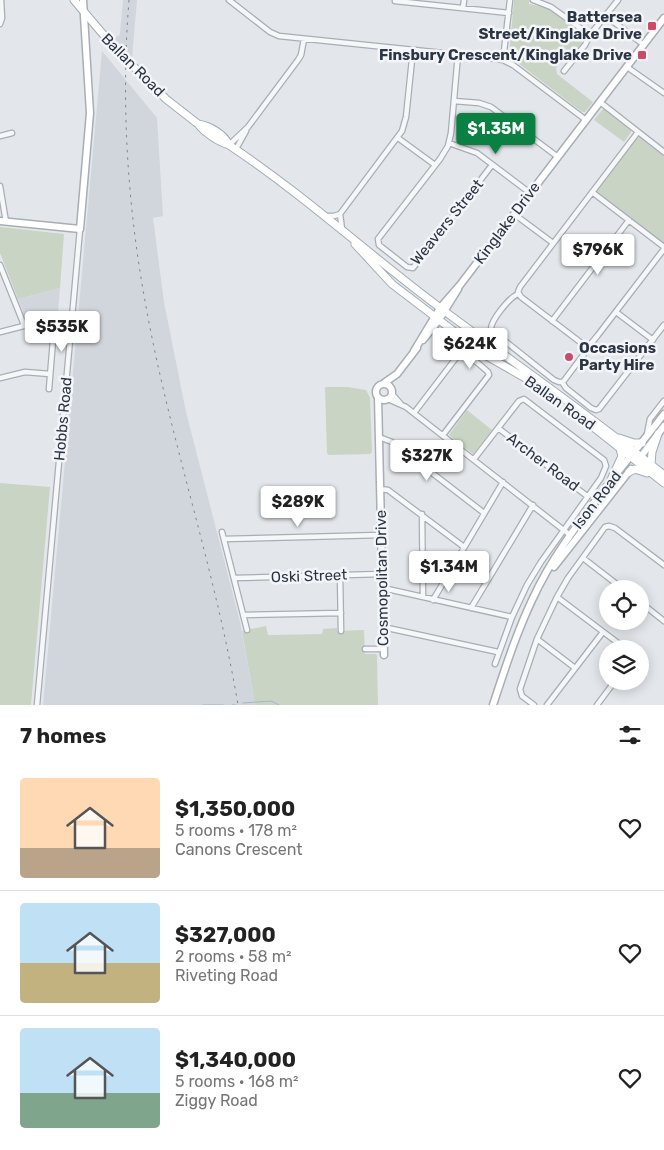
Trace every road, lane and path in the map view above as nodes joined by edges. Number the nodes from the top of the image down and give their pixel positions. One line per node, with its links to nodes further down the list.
1 (1, 0): 14 (street)
2 (74, 0): 12 (main road, Ballan Road)
3 (83, 0): 12 (street, Hobbs Road)
4 (229, 0): 19 (street)
5 (464, 0): 11 (street)
6 (510, 0): 13 (street)
7 (533, 0): 18 (street)
8 (617, 0): 15 (street)
9 (394, 1): 10 (street)
10 (418, 2): 11 (street)
11 (463, 8): 13 (street)
12 (84, 13): 35 (main road, Ballan Road, bridge); 48 (street, Hobbs Road)
13 (509, 13): 23 (street)
14 (1, 15): 17 (street)
15 (606, 16): 18 (street); 20 (street)
16 (664, 18): 20 (street, Kinglake Drive)
17 (0, 24)
18 (590, 35): 25 (street)
19 (304, 39): 21 (street); 35 (street)
20 (644, 45): 24 (street, Kinglake Drive)
21 (413, 50): 22 (street); 33 (street)
22 (458, 54): 23 (street); 27 (street, Weavers Street)
23 (503, 60): 29 (street)
24 (627, 66): 26 (street); 28 (street, Kinglake Drive)
25 (564, 71)
26 (664, 93)
27 (454, 100): 34 (street, Weavers Street); 37 (street)
28 (600, 102): 29 (street, Kinglake Drive); 30 (street)
29 (586, 120): 37 (street, Kinglake Drive)
30 (638, 132): 36 (street); 41 (street)
31 (12, 133): 32 (street)
32 (0, 136)
33 (398, 138): 39 (street); 43 (street)
34 (449, 144): 38 (street); 39 (street, Weavers Street)
35 (232, 147): 45 (main road, Ballan Road)
36 (664, 152)
37 (558, 157): 42 (street, Kinglake Drive)
38 (492, 165): 39 (street, Weavers Street); 42 (street)
39 (435, 166)
40 (0, 186): 47 (street)
41 (592, 192): 46 (street); 50 (street)
42 (530, 193): 44 (street, Kinglake Drive)
43 (340, 214): 45 (street); 49 (street)
44 (514, 214): 50 (street); 54 (street, Kinglake Drive)
45 (325, 216): 49 (main road, Ballan Road)
46 (629, 220): 51 (street); 57 (street)
47 (3, 222): 48 (street)
48 (80, 229): 138 (street, Hobbs Road)
49 (342, 229): 54 (main road, Ballan Road); 56 (main road, Ballan Road)
50 (552, 243): 53 (street)
51 (664, 248): 55 (street)
52 (0, 265): 58 (street)
53 (518, 294): 57 (street); 67 (street)
54 (442, 309): 56 (street, Cosmopolitan Drive); 76 (main road, Ballan Road)
55 (616, 312): 61 (street); 62 (street)
56 (437, 318): 63 (street, Cosmopolitan Drive); 63 (street, Cosmopolitan Drive); 82 (main road, Ballan Road)
57 (552, 320): 62 (street)
58 (24, 325): 60 (street); 64 (street)
59 (664, 325): 61 (street)
60 (0, 332)
61 (653, 340): 67 (street)
62 (587, 346): 67 (street)
63 (414, 351): 65 (street, Cosmopolitan Drive)
64 (50, 374): 66 (street); 69 (street)
65 (397, 374): 68 (street, Cosmopolitan Drive); 70 (street, Cosmopolitan Drive)
66 (0, 378)
67 (562, 382)
68 (384, 383): 70 (street); 70 (street)
69 (49, 389)
70 (387, 395): 72 (street); 80 (street, Cosmopolitan Drive)
71 (664, 401): 79 (street)
72 (414, 413): 78 (street); 78 (street)
73 (664, 414): 79 (street, Ison Road)
74 (664, 426): 77 (street, Ison Road)
75 (498, 428): 84 (street); 92 (street, Archer Road); 92 (street)
76 (610, 433): 81 (main road); 83 (main road, Ballan Road)
77 (661, 433): 83 (street, Ison Road); 85 (main road)
78 (443, 436): 84 (street)
79 (647, 436): 81 (street, Ison Road)
80 (378, 437): 91 (street, Cosmopolitan Drive); 94 (street)
81 (642, 443): 83 (street, Ison Road)
82 (620, 449): 83 (main road, Ballan Road); 89 (main road)
83 (636, 457): 85 (main road, Ballan Road); 86 (street, Ison Road); 87 (main road, Ballan Road); 89 (street, Ison Road)
84 (474, 459): 88 (street)
85 (651, 464): 87 (main road, Ballan Road)
86 (629, 472): 87 (main road); 104 (street, Ison Road)
87 (660, 476): 90 (main road, Ballan Road)
88 (503, 482): 93 (street); 94 (street)
89 (610, 482): 102 (street, Ison Road)
90 (664, 483)
91 (380, 489): 95 (street); 101 (street, Cosmopolitan Drive)
92 (587, 496): 97 (street)
93 (533, 505): 97 (street); 120 (street)
94 (484, 513): 108 (street)
95 (422, 514): 108 (street); 117 (street)
96 (335, 530): 103 (street)
97 (564, 530): 102 (street); 124 (street)
98 (281, 531): 106 (street)
99 (303, 531): 105 (street)
100 (222, 532): 107 (street)
101 (382, 535): 103 (street); 111 (street, Cosmopolitan Drive)
102 (570, 535): 104 (street); 116 (street, Ison Road)
103 (335, 536): 105 (street)
104 (580, 536): 116 (street, Ison Road)
105 (303, 537): 106 (street)
106 (281, 538): 107 (street)
107 (224, 539): 113 (street)
108 (464, 547): 119 (street)
109 (583, 558): 110 (street); 114 (street); 118 (street)
110 (664, 565)
111 (382, 574): 112 (street, Oski Street); 115 (street, Cosmopolitan Drive)
112 (340, 576): 113 (street, Oski Street); 122 (street)
113 (235, 578): 123 (street)
114 (611, 580)
115 (383, 588): 117 (street); 126 (street, Cosmopolitan Drive)
116 (537, 590): 139 (street, Ison Road)
117 (423, 597): 119 (street)
118 (557, 597): 129 (street); 130 (street)
119 (433, 600): 120 (street)
120 (472, 608): 124 (street)
121 (649, 609): 125 (street)
122 (341, 613): 123 (street); 128 (street)
123 (244, 615): 127 (street)
124 (512, 617): 134 (street)
125 (664, 621)
126 (384, 627): 133 (street, Cosmopolitan Drive); 134 (street)
127 (247, 630)
128 (341, 631)
129 (603, 632): 131 (street); 136 (street)
130 (537, 639): 136 (street); 140 (street)
131 (614, 640)
132 (365, 649): 133 (street)
133 (384, 652)
134 (498, 652): 135 (street)
135 (495, 664)
136 (575, 668): 141 (street)
137 (608, 690): 142 (street)
138 (37, 705)
139 (493, 705)
140 (534, 705)
141 (547, 705)
142 (597, 705)

